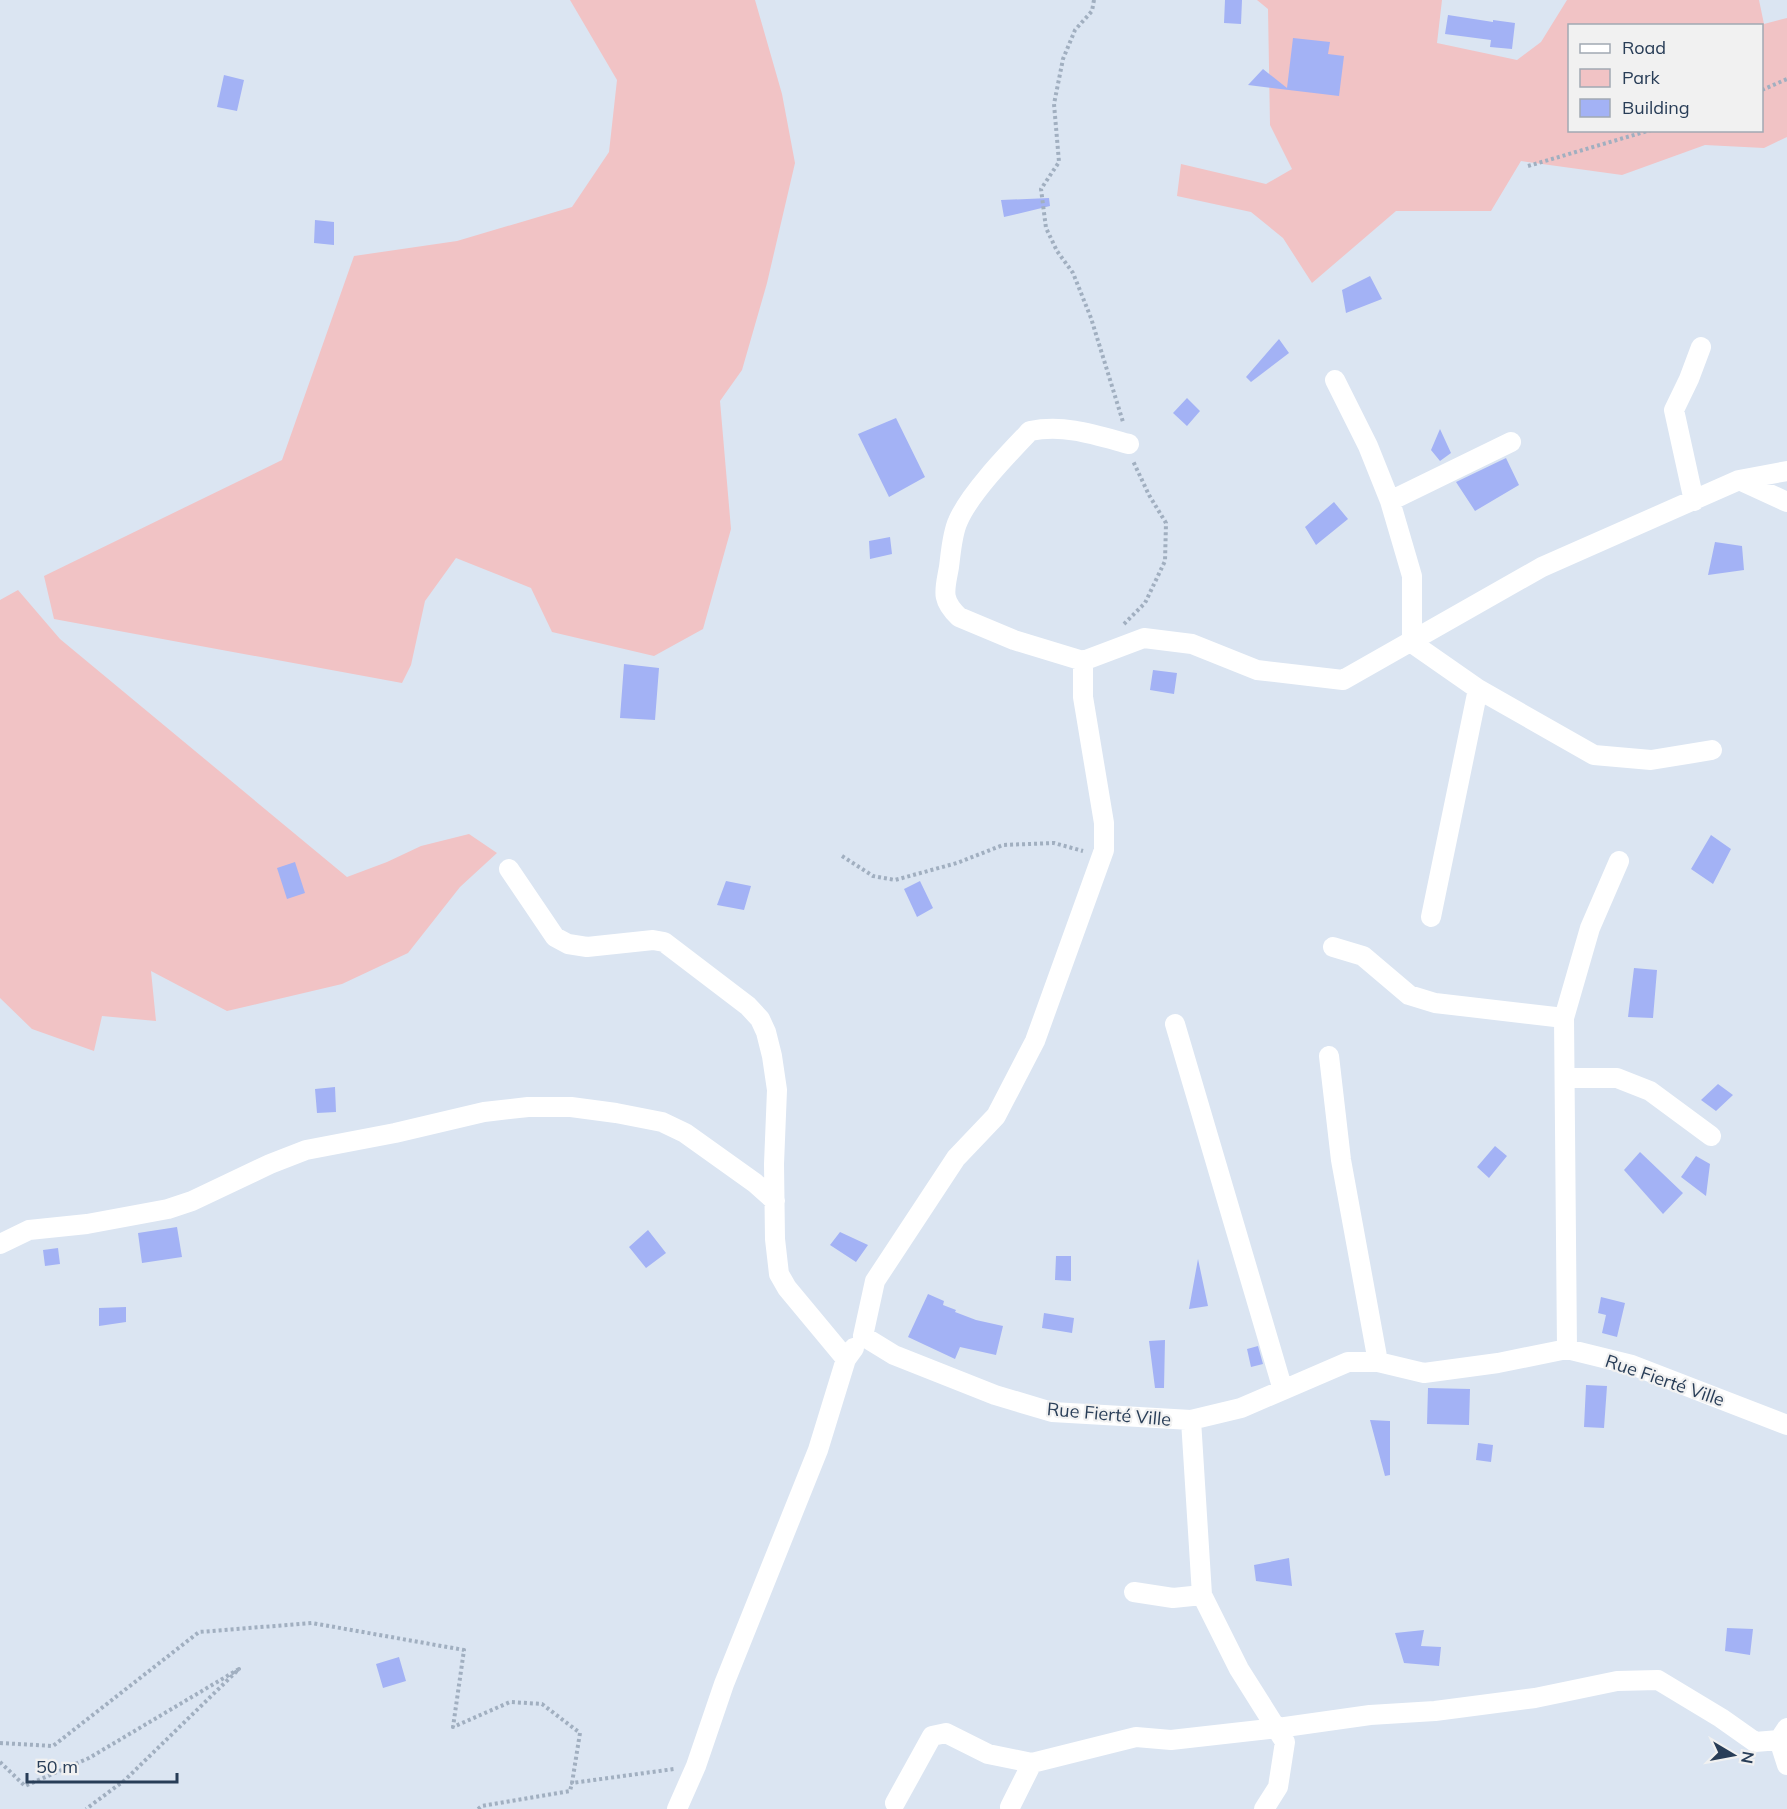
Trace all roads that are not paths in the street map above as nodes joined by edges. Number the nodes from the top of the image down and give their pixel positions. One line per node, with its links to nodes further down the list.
1 (1701, 347): 8 (street)
2 (1335, 380): 7 (street)
3 (1511, 442): 7 (street)
4 (1129, 444): 11 (street)
5 (1787, 471): 6 (street)
6 (1739, 480): 8 (street); 9 (street)
7 (1390, 501): 10 (street)
8 (1694, 501): 10 (street)
9 (1787, 502)
10 (1412, 643): 11 (street); 12 (street)
11 (1083, 661): 25 (street)
12 (1478, 689): 13 (street); 16 (street)
13 (1712, 750)
14 (1618, 861): 18 (street)
15 (509, 869): 23 (street)
16 (1431, 917)
17 (1333, 947): 18 (street)
18 (1563, 1018): 21 (street)
19 (1175, 1024): 29 (street)
20 (1329, 1056): 28 (street)
21 (1566, 1078): 22 (street); 26 (street)
22 (1711, 1136)
23 (775, 1202): 24 (street); 27 (street)
24 (0, 1244)
25 (863, 1336): 27 (street); 30 (street, Rue Fierté Ville)
26 (1567, 1350): 28 (street, Rue Fierté Ville); 31 (street, Rue Fierté Ville)
27 (846, 1359): 40 (street)
28 (1378, 1362): 29 (street, Rue Fierté Ville)
29 (1283, 1390): 30 (street, Rue Fierté Ville)
30 (1191, 1420): 33 (street)
31 (1785, 1423)
32 (1134, 1592): 33 (street)
33 (1202, 1595): 34 (street)
34 (1278, 1728): 35 (street); 36 (street); 41 (street)
35 (1783, 1734): 37 (street)
36 (1032, 1764): 38 (street); 39 (street)
37 (1787, 1765)
38 (895, 1803)
39 (1010, 1807)
40 (677, 1809)
41 (1264, 1809)

